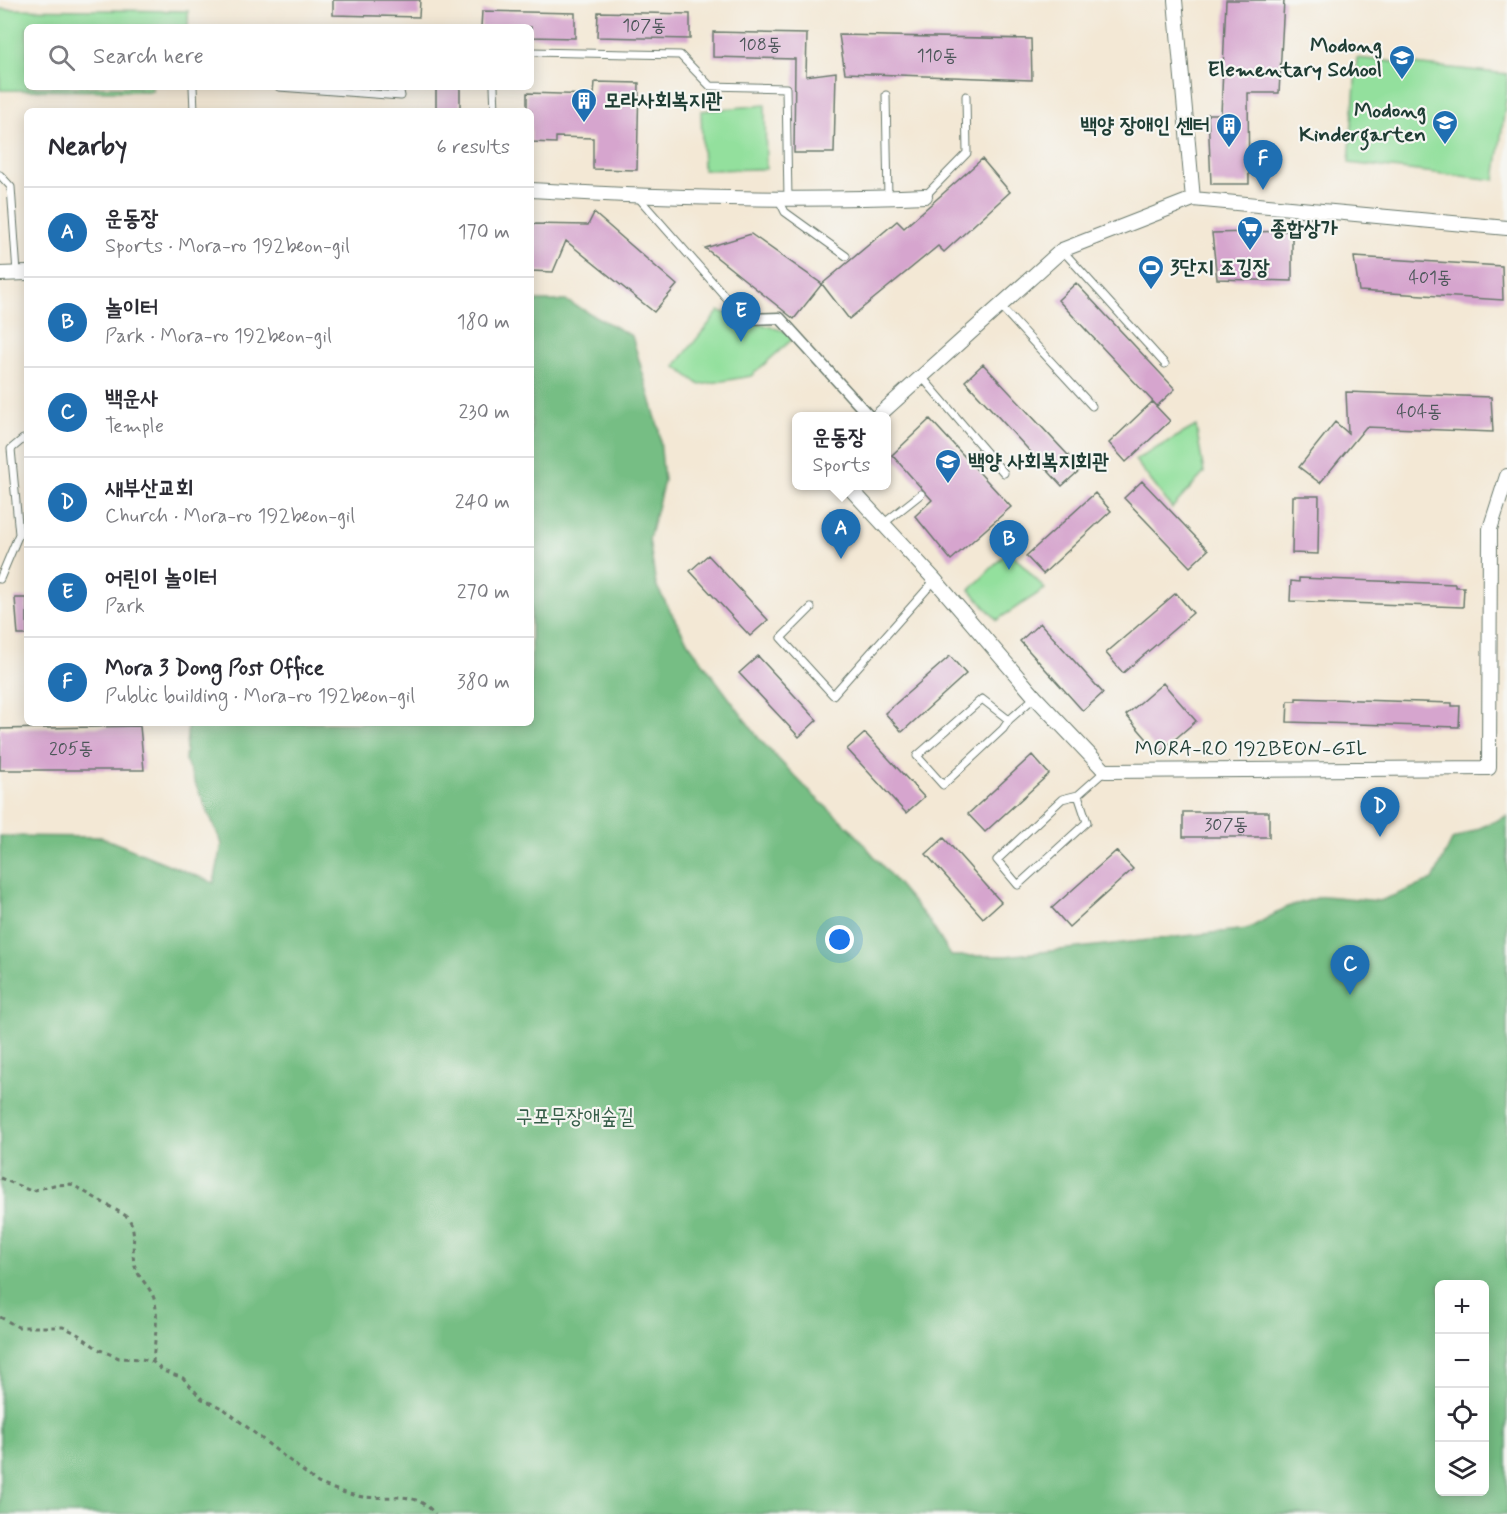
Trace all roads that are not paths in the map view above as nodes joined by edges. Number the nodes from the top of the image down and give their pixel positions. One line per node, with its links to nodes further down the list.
1 (1175, 0): 16 (street)
2 (534, 52): 17 (lane)
3 (193, 90): 9 (lane)
4 (320, 90): 5 (lane)
5 (400, 90)
6 (495, 90): 10 (lane)
7 (886, 95): 15 (lane)
8 (966, 96): 14 (lane)
9 (194, 108)
10 (495, 108)
11 (0, 175): 21 (lane)
12 (534, 190): 13 (street)
13 (637, 196): 17 (street); 24 (lane)
14 (926, 196): 15 (street)
15 (888, 198): 17 (street)
16 (1193, 199): 18 (street); 19 (street)
17 (784, 200): 20 (lane)
18 (1507, 228)
19 (1062, 250): 23 (street); 25 (lane)
20 (846, 256)
21 (22, 273): 22 (street)
22 (0, 274)
23 (1000, 306): 26 (street); 27 (lane)
24 (745, 319): 28 (street)
25 (1165, 364)
26 (922, 377): 29 (street); 31 (lane)
27 (1092, 406)
28 (865, 412)
29 (884, 412)
30 (24, 439): 36 (lane)
31 (1004, 473)
32 (1507, 476): 41 (street, MORA-RO 192BEON-GIL)
33 (852, 490): 35 (street, MORA-RO 192BEON-GIL)
34 (921, 494): 35 (lane)
35 (883, 525): 37 (street, MORA-RO 192BEON-GIL)
36 (0, 579)
37 (935, 580): 38 (lane); 39 (street, MORA-RO 192BEON-GIL)
38 (811, 608)
39 (1035, 697): 40 (lane); 41 (street, MORA-RO 192BEON-GIL)
40 (1009, 720): 40 (lane)
41 (1105, 771): 42 (lane)
42 (1078, 795): 42 (lane)

